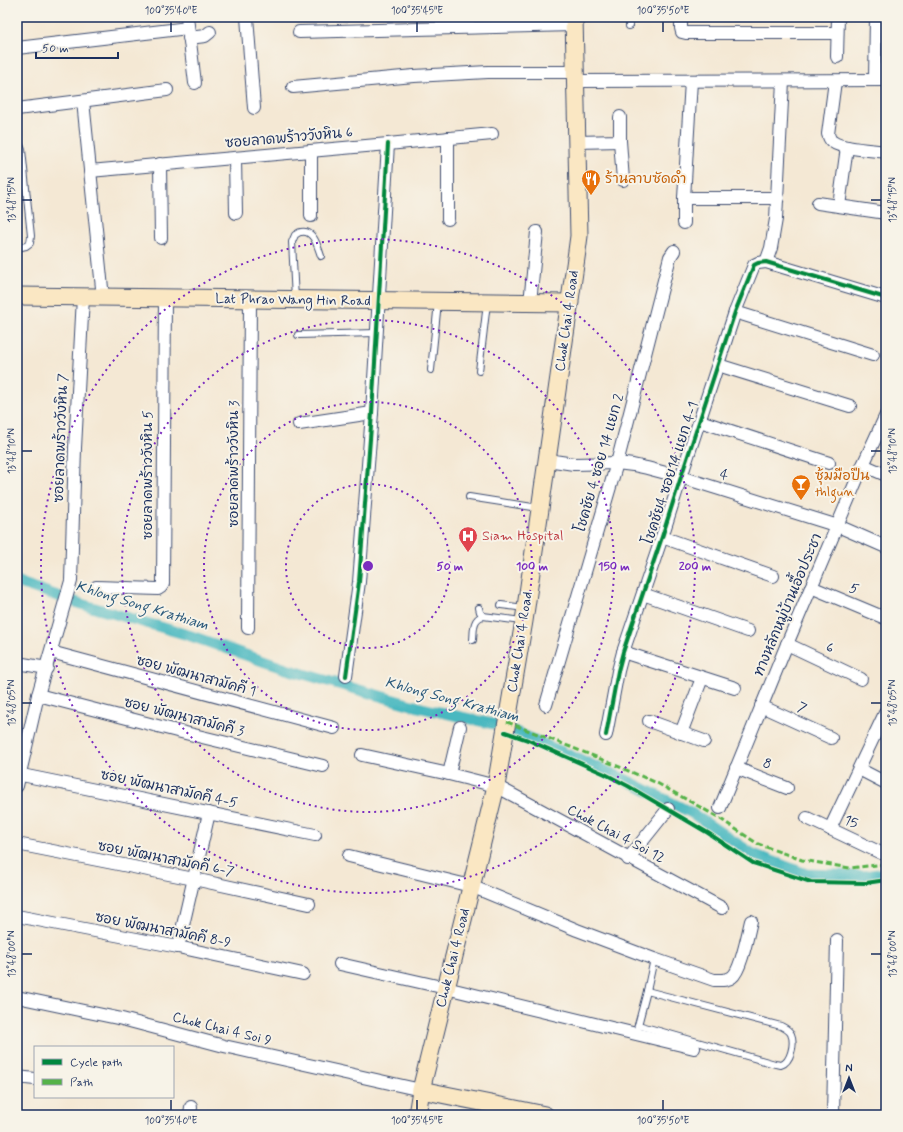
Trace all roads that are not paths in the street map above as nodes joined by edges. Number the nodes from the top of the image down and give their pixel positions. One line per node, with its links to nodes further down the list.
1 (247, 17): 24 (street)
2 (630, 17): 7 (lane)
3 (681, 17): 11 (street)
4 (838, 17): 11 (street)
5 (876, 17): 15 (street)
6 (574, 21): 10 (street); 14 (main road, Chok Chai 4 Road)
7 (629, 26)
8 (188, 28): 9 (street); 12 (street); 19 (street)
9 (210, 32)
10 (298, 32)
11 (837, 33): 13 (street)
12 (17, 48)
13 (837, 58)
14 (575, 76): 16 (street); 20 (street); 29 (main road, Chok Chai 4 Road)
15 (881, 80): 18 (street)
16 (691, 81): 17 (street); 39 (street)
17 (783, 81): 18 (street); 40 (street)
18 (835, 81): 32 (street)
19 (195, 83)
20 (293, 87)
21 (167, 90): 22 (street)
22 (82, 101): 23 (street); 37 (street)
23 (17, 108)
24 (254, 108)
25 (620, 117): 28 (street)
26 (492, 134): 27 (street, ซอยลาดพร้าววังหิน 6)
27 (448, 138): 31 (street, ซอยลาดพร้าววังหิน 6); 46 (street)
28 (620, 141): 29 (street); 38 (street)
29 (577, 142): 65 (main road, Chok Chai 4 Road)
30 (17, 144): 50 (lane)
31 (388, 144): 33 (street, ซอยลาดพร้าววังหิน 6); 61 (street)
32 (847, 147): 34 (street); 42 (street)
33 (311, 151): 35 (street, ซอยลาดพร้าววังหิน 6); 45 (street)
34 (886, 152)
35 (235, 158): 36 (street, ซอยลาดพร้าววังหิน 6); 43 (street)
36 (160, 164): 37 (street, ซอยลาดพร้าววังหิน 6); 49 (street)
37 (90, 171): 56 (street)
38 (623, 180)
39 (684, 198): 40 (street); 47 (street)
40 (778, 198): 53 (street)
41 (818, 202): 42 (street)
42 (839, 206): 44 (street)
43 (236, 213)
44 (886, 213)
45 (311, 216)
46 (448, 219)
47 (684, 223)
48 (537, 232): 64 (street)
49 (161, 238)
50 (17, 248)
51 (674, 251): 79 (street, โชคชัย 4 ซอย 14 แยก 2)
52 (321, 256): 60 (lane)
53 (766, 262): 58 (street); 66 (street, โชคชัย4 ซอย14 แยก 4-1)
54 (17, 296): 55 (main road, Lat Phrao Wang Hin Road)
55 (83, 297): 56 (main road, Lat Phrao Wang Hin Road); 102 (street, ซอยลาดพร้าววังหิน 7)
56 (103, 298): 57 (main road, Lat Phrao Wang Hin Road)
57 (165, 298): 59 (main road, Lat Phrao Wang Hin Road); 90 (street, ซอยลาดพร้าววังหิน 5)
58 (886, 298)
59 (250, 299): 60 (main road, Lat Phrao Wang Hin Road); 98 (street, ซอยลาดพร้าววังหิน 3)
60 (296, 300): 61 (main road, Lat Phrao Wang Hin Road)
61 (378, 301): 62 (main road, Lat Phrao Wang Hin Road); 67 (street)
62 (438, 302): 63 (main road, Lat Phrao Wang Hin Road); 71 (lane)
63 (487, 302): 64 (main road, Lat Phrao Wang Hin Road); 72 (lane)
64 (530, 303): 65 (main road, Lat Phrao Wang Hin Road)
65 (570, 303): 78 (main road, Chok Chai 4 Road)
66 (735, 312): 69 (street); 70 (street, โชคชัย4 ซอย14 แยก 4-1)
67 (376, 334): 68 (lane); 74 (street)
68 (298, 336)
69 (873, 355)
70 (718, 365): 73 (street); 76 (street, โชคชัย4 ซอย14 แยก 4-1)
71 (431, 370)
72 (479, 371)
73 (850, 406)
74 (372, 413): 77 (street); 106 (street)
75 (886, 415): 81 (street, ทางหลักหมู่บ้านเอื้อประชา)
76 (700, 421): 80 (street); 83 (street, โชคชัย4 ซอย14 แยก 4-1)
77 (299, 424)
78 (547, 460): 79 (street, 4); 85 (main road, Chok Chai 4 Road)
79 (617, 463): 83 (street, 4); 111 (street, โชคชัย 4 ซอย 14 แยก 2)
80 (829, 463)
81 (863, 465): 82 (street); 86 (street, ทางหลักหมู่บ้านเอื้อประชา)
82 (886, 475)
83 (681, 477): 86 (street, 4); 87 (street, โชคชัย4 ซอย14 แยก 4-1)
84 (469, 497): 85 (lane)
85 (540, 508): 95 (main road, Chok Chai 4 Road)
86 (838, 526): 88 (street, 4); 91 (street, ทางหลักหมู่บ้านเอื้อประชา)
87 (662, 537): 89 (street, โชคชัย4 ซอย14 แยก 4-1); 92 (street, โชคชัย4 ซอย14 แยก 4-1)
88 (886, 547)
89 (773, 576)
90 (96, 587)
91 (811, 587): 97 (street, 5); 101 (street, ทางหลักหมู่บ้านเอื้อประชา)
92 (643, 594): 99 (street); 103 (street, โชคชัย4 ซอย14 แยก 4-1)
93 (501, 605): 95 (lane)
94 (479, 608): 96 (lane)
95 (525, 614): 96 (lane); 128 (main road, Chok Chai 4 Road)
96 (483, 616): 100 (lane)
97 (885, 618)
98 (248, 628)
99 (748, 631)
100 (473, 640)
101 (787, 644): 108 (street, 6); 112 (street, ทางหลักหมู่บ้านเอื้อประชา)
102 (50, 652): 105 (street, ซอยลาดพร้าววังหิน 7); 116 (street, ซอย พัฒนาสามัคคี 1)
103 (623, 652): 107 (street); 118 (street, โชคชัย4 ซอย14 แยก 4-1)
104 (17, 663): 105 (street)
105 (47, 668): 110 (street, ซอยลาดพร้าววังหิน 7)
106 (346, 676)
107 (702, 678): 109 (street); 117 (street)
108 (861, 679)
109 (735, 688)
110 (38, 695): 122 (street, ซอย พัฒนาสามัคคี 3); 126 (street, ซอยลาดพร้าววังหิน 7)
111 (546, 705)
112 (761, 706): 119 (street, 7); 123 (street, ทางหลักหมู่บ้านเอื้อประชา)
113 (886, 713): 124 (street)
114 (649, 722): 117 (street)
115 (460, 727): 125 (street)
116 (334, 728)
117 (680, 732): 120 (street)
118 (606, 735)
119 (831, 738)
120 (704, 741)
121 (362, 755): 125 (street, Chok Chai 4 Soi 12)
122 (323, 766)
123 (736, 768): 129 (street, 8); 130 (street, ทางหลักหมู่บ้านเอื้อประชา)
124 (859, 770): 127 (street); 134 (street)
125 (449, 774): 128 (street, Chok Chai 4 Soi 12)
126 (18, 778): 132 (street, ซอย พัฒนาสามัคคี 4-5)
127 (886, 782)
128 (496, 786): 139 (street, Chok Chai 4 Soi 12); 141 (main road, Chok Chai 4 Road)
129 (786, 788)
130 (720, 808)
131 (668, 809): 139 (street)
132 (209, 813): 135 (street, ซอย พัฒนาสามัคคี 4-5); 140 (street)
133 (807, 818): 134 (street, 15)
134 (830, 829): 137 (street, 15)
135 (315, 835)
136 (17, 844): 140 (street, ซอย พัฒนาสามัคคี 6-7)
137 (881, 853)
138 (349, 856): 141 (street)
139 (628, 859): 143 (street, Chok Chai 4 Soi 12)
140 (194, 879): 142 (street, ซอย พัฒนาสามัคคี 6-7); 147 (street)
141 (471, 886): 148 (street); 151 (main road, Chok Chai 4 Road)
142 (309, 904)
143 (722, 908)
144 (17, 916): 147 (street, ซอย พัฒนาสามัคคี 8-9)
145 (751, 921): 148 (street)
146 (837, 940): 161 (street)
147 (178, 947): 150 (street, ซอย พัฒนาสามัคคี 8-9)
148 (654, 960): 152 (lane)
149 (340, 964): 151 (street)
150 (304, 974)
151 (446, 988): 154 (street); 158 (main road, Chok Chai 4 Road)
152 (647, 991): 154 (lane); 154 (lane)
153 (17, 997): 158 (street, Chok Chai 4 Soi 9)
154 (636, 1030): 155 (street)
155 (694, 1048)
156 (17, 1077): 157 (street)
157 (34, 1079)
158 (421, 1090): 159 (main road, Chok Chai 4 Road); 160 (main road)
159 (417, 1115)
160 (545, 1115)
161 (833, 1115)

